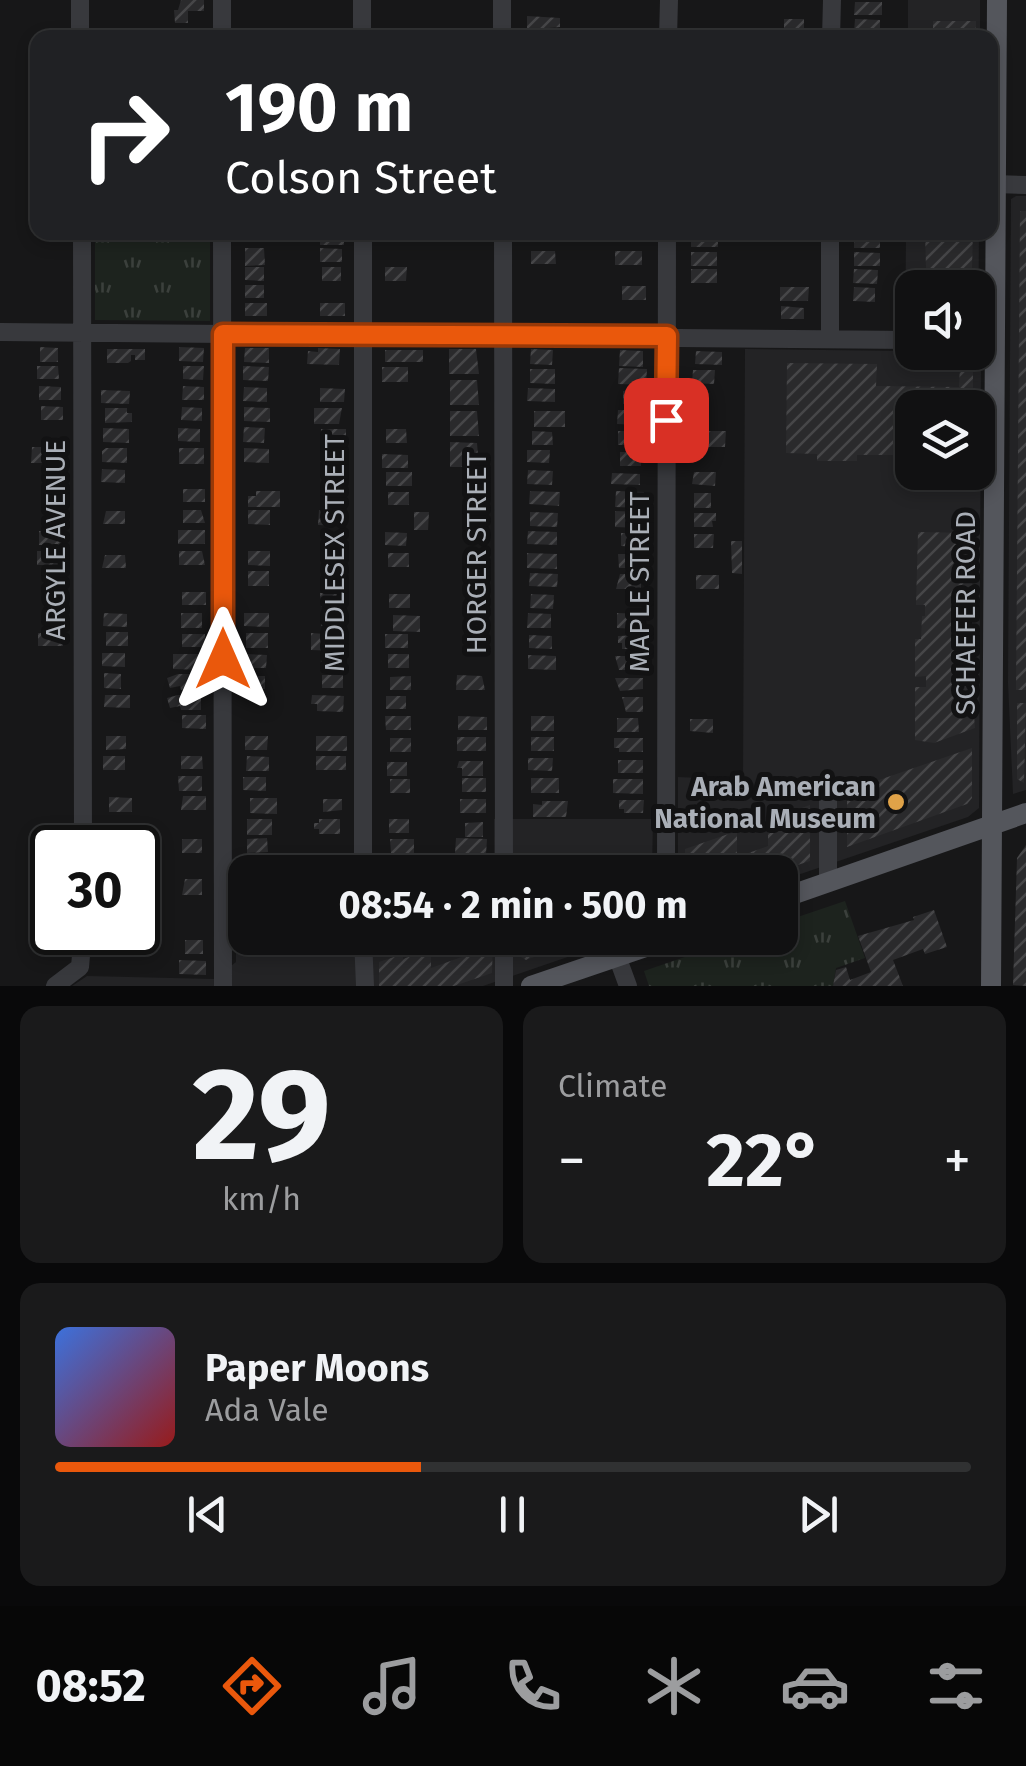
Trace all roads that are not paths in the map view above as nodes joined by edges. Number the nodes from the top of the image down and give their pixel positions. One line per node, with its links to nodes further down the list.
1 (80, 0): 8 (street)
2 (222, 0): 9 (street)
3 (362, 0): 10 (street)
4 (502, 0): 11 (street)
5 (668, 0): 12 (street)
6 (832, 0): 13 (street)
7 (997, 0): 14 (main road, SCHAEFER ROAD)
8 (80, 30)
9 (222, 30)
10 (362, 30)
11 (502, 30)
12 (668, 30)
13 (831, 30)
14 (997, 30)
15 (998, 184): 16 (street)
16 (1026, 186)
17 (82, 240): 26 (street, ARGYLE AVENUE)
18 (222, 240): 27 (street)
19 (363, 240): 28 (street, MIDDLESEX STREET)
20 (502, 240): 29 (street, HORGER STREET)
21 (667, 240): 30 (street, MAPLE STREET)
22 (830, 240): 31 (street)
23 (991, 240): 24 (main road, SCHAEFER ROAD)
24 (990, 270)
25 (0, 332): 26 (street)
26 (83, 332): 27 (street); 37 (street, ARGYLE AVENUE)
27 (223, 334): 28 (street); 49 (street)
28 (361, 335): 29 (street); 38 (street, MIDDLESEX STREET)
29 (503, 336): 30 (street); 39 (street, HORGER STREET)
30 (667, 336): 31 (street); 40 (street, MAPLE STREET)
31 (830, 339): 32 (street)
32 (895, 340)
33 (985, 370): 36 (main road, SCHAEFER ROAD)
34 (828, 789): 41 (street)
35 (1026, 812): 36 (main road)
36 (992, 824): 41 (main road); 54 (main road, SCHAEFER ROAD)
37 (82, 825)
38 (363, 855)
39 (504, 855)
40 (666, 855)
41 (828, 882): 42 (main road)
42 (798, 893)
43 (81, 955): 48 (street)
44 (364, 955): 50 (street)
45 (504, 955): 51 (street)
46 (620, 955): 47 (main road)
47 (617, 956): 52 (main road); 53 (street)
48 (55, 986)
49 (223, 986)
50 (365, 986)
51 (504, 986)
52 (532, 986)
53 (628, 986)
54 (991, 986)

